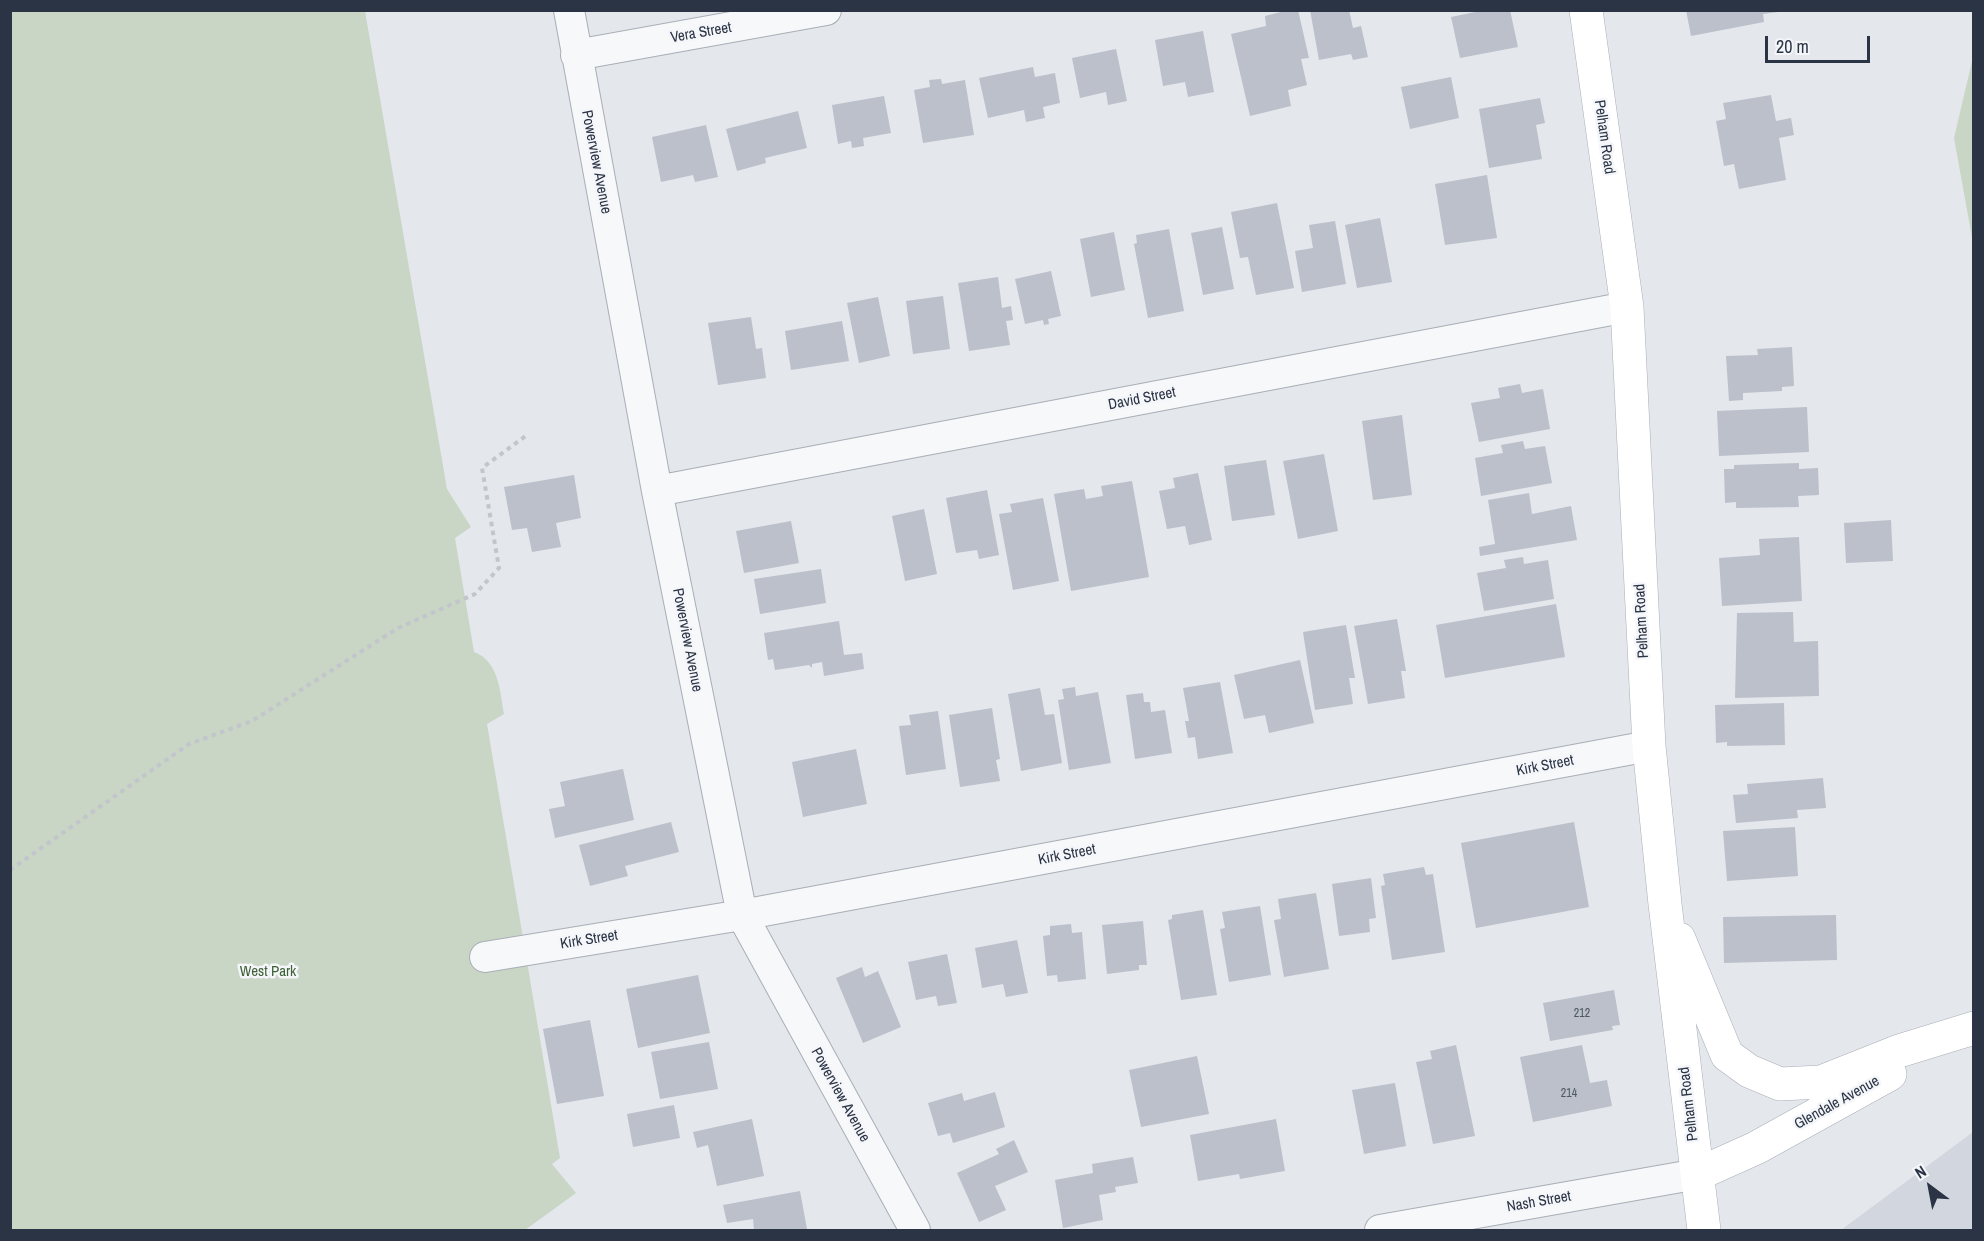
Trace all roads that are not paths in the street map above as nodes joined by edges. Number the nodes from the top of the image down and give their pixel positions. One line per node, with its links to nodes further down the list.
1 (569, 10): 4 (street, Powerview Avenue)
2 (826, 10): 4 (street, Vera Street)
3 (1586, 10): 5 (main road, Pelham Road)
4 (576, 55): 6 (street, Powerview Avenue)
5 (1627, 307): 6 (street, David Street); 7 (main road, Pelham Road)
6 (657, 491): 9 (street, Powerview Avenue)
7 (1649, 746): 8 (main road, Pelham Road); 9 (street, Kirk Street)
8 (1665, 904): 11 (main road); 12 (main road, Pelham Road)
9 (742, 915): 10 (street, Kirk Street); 13 (street, Powerview Avenue)
10 (485, 957)
11 (1974, 1028): 12 (main road, Glendale Avenue)
12 (1698, 1174): 14 (street, Nash Street); 15 (main road, Pelham Road)
13 (915, 1230)
14 (1380, 1230)
15 (1704, 1230)

